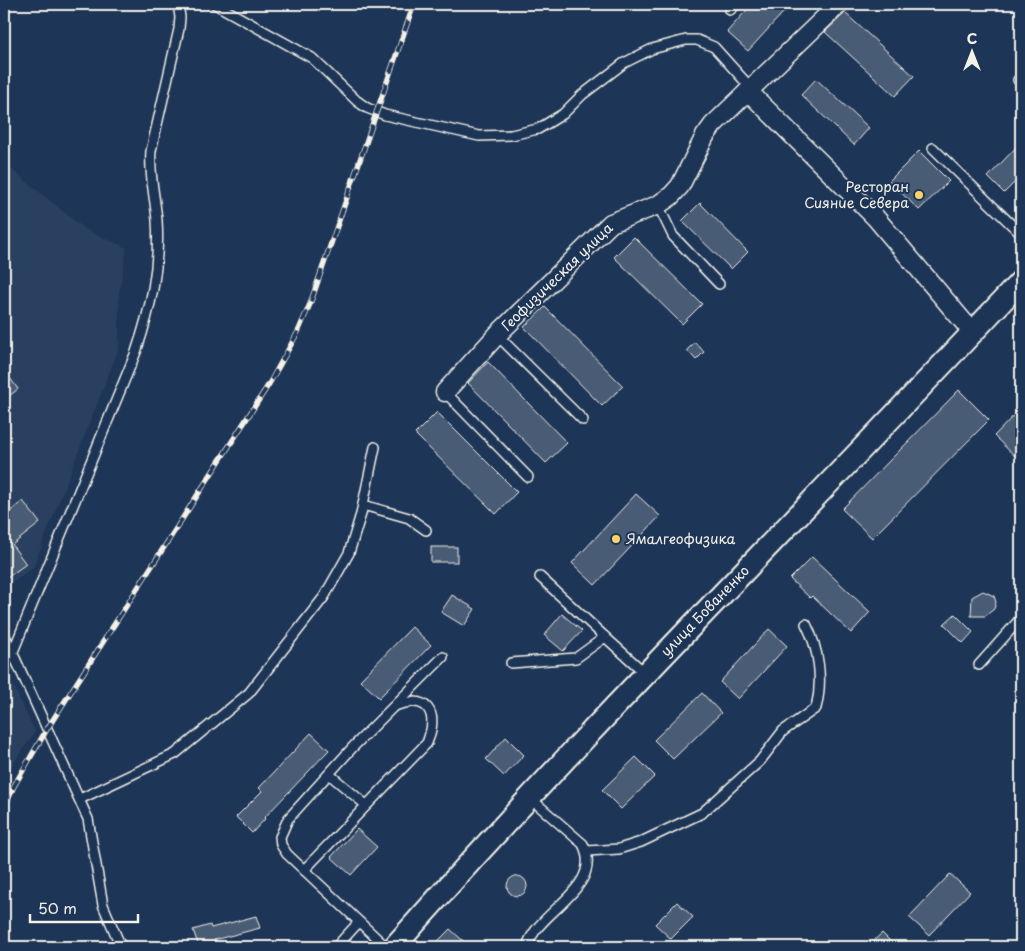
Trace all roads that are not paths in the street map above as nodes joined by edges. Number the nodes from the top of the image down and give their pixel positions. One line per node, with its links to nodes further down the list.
1 (178, 4): 23 (lane)
2 (215, 4): 4 (lane)
3 (839, 4): 4 (street, Геофизическая улица)
4 (749, 90): 6 (street, Геофизическая улица); 10 (street)
5 (933, 148): 7 (lane)
6 (658, 205): 9 (lane); 11 (street, Геофизическая улица)
7 (1021, 234)
8 (1021, 281): 10 (street, улица Бованенко)
9 (719, 284)
10 (973, 333): 27 (street, улица Бованенко)
11 (498, 334): 12 (street, Геофизическая улица); 13 (lane)
12 (445, 392): 15 (lane)
13 (584, 420)
14 (375, 447): 16 (lane)
15 (528, 477)
16 (363, 505): 17 (lane); 31 (lane)
17 (426, 530)
18 (540, 577): 22 (lane)
19 (1021, 618): 26 (lane)
20 (806, 624): 33 (lane)
21 (4, 634): 23 (lane)
22 (605, 638): 25 (lane); 27 (lane)
23 (12, 654): 31 (lane)
24 (443, 657): 28 (lane)
25 (511, 663)
26 (979, 665)
27 (645, 673): 30 (street, улица Бованенко)
28 (393, 707): 29 (lane); 32 (lane)
29 (329, 774): 32 (lane); 34 (lane)
30 (530, 798): 33 (lane); 39 (street, улица Бованенко)
31 (80, 799): 36 (lane)
32 (366, 805): 34 (lane)
33 (587, 852): 40 (lane)
34 (304, 870): 35 (lane)
35 (359, 922): 37 (lane); 38 (lane)
36 (121, 947)
37 (336, 947)
38 (386, 947)
39 (394, 947)
40 (527, 947)

